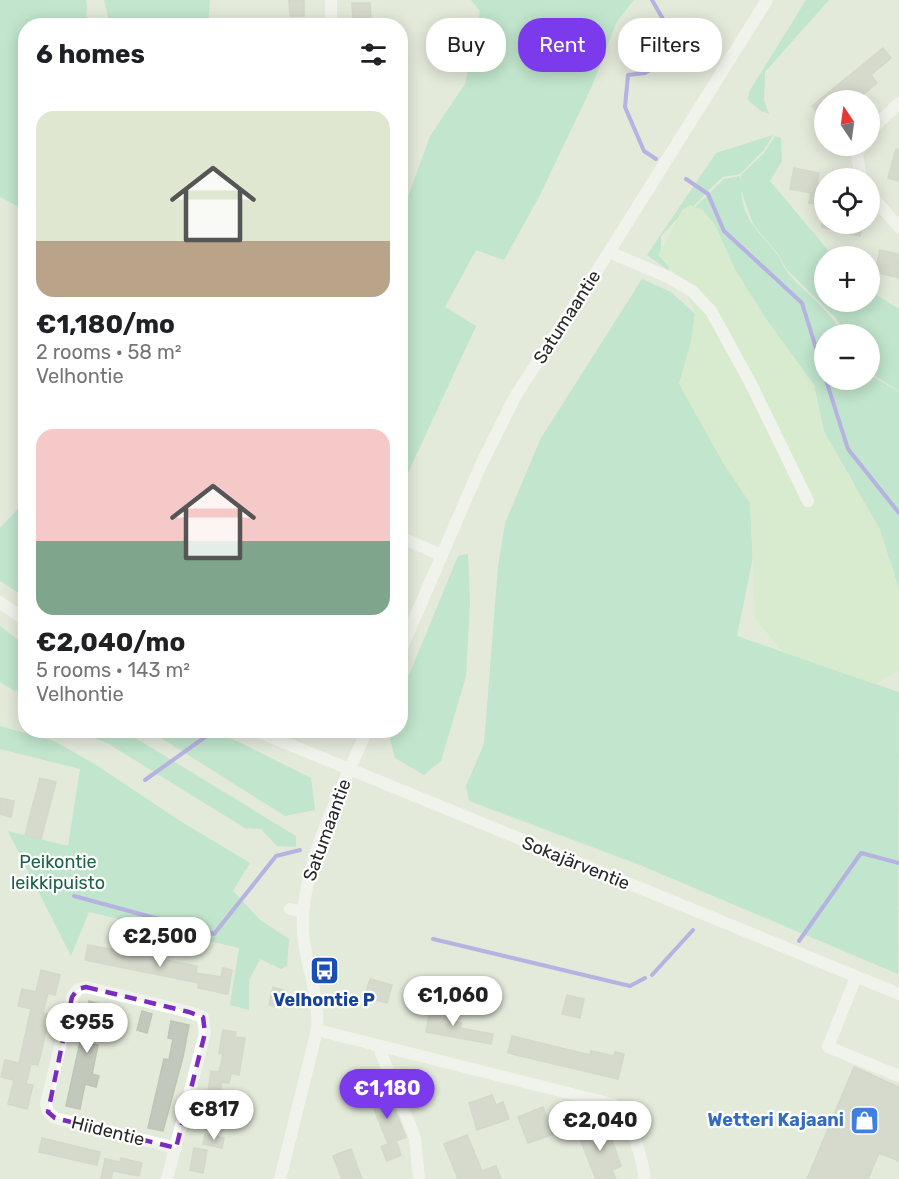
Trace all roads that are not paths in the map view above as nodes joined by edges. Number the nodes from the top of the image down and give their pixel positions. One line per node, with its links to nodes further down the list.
1 (331, 0): 3 (street)
2 (767, 0): 8 (street, Satumaantie)
3 (331, 18)
4 (899, 103): 5 (street)
5 (880, 121)
6 (880, 205): 7 (street)
7 (899, 227)
8 (609, 252): 9 (street); 11 (street, Satumaantie)
9 (808, 501)
10 (408, 541): 11 (street)
11 (441, 555): 14 (street, Satumaantie)
12 (0, 602): 13 (street)
13 (18, 615)
14 (408, 633)
15 (273, 738): 17 (street, Sokajärventie)
16 (364, 738): 17 (street, Satumaantie)
17 (350, 770): 19 (street, Satumaantie); 20 (street, Sokajärventie)
18 (290, 909): 19 (street)
19 (303, 912): 22 (street, Satumaantie)
20 (856, 977): 21 (street, Sokajärventie); 24 (street)
21 (899, 994)
22 (317, 1030): 27 (street, Satumaantie); 29 (street)
23 (381, 1053): 28 (street)
24 (899, 1076)
25 (176, 1148): 25 (street, Hiidentie); 26 (street)
26 (167, 1179)
27 (280, 1179)
28 (419, 1179)
29 (644, 1179)

